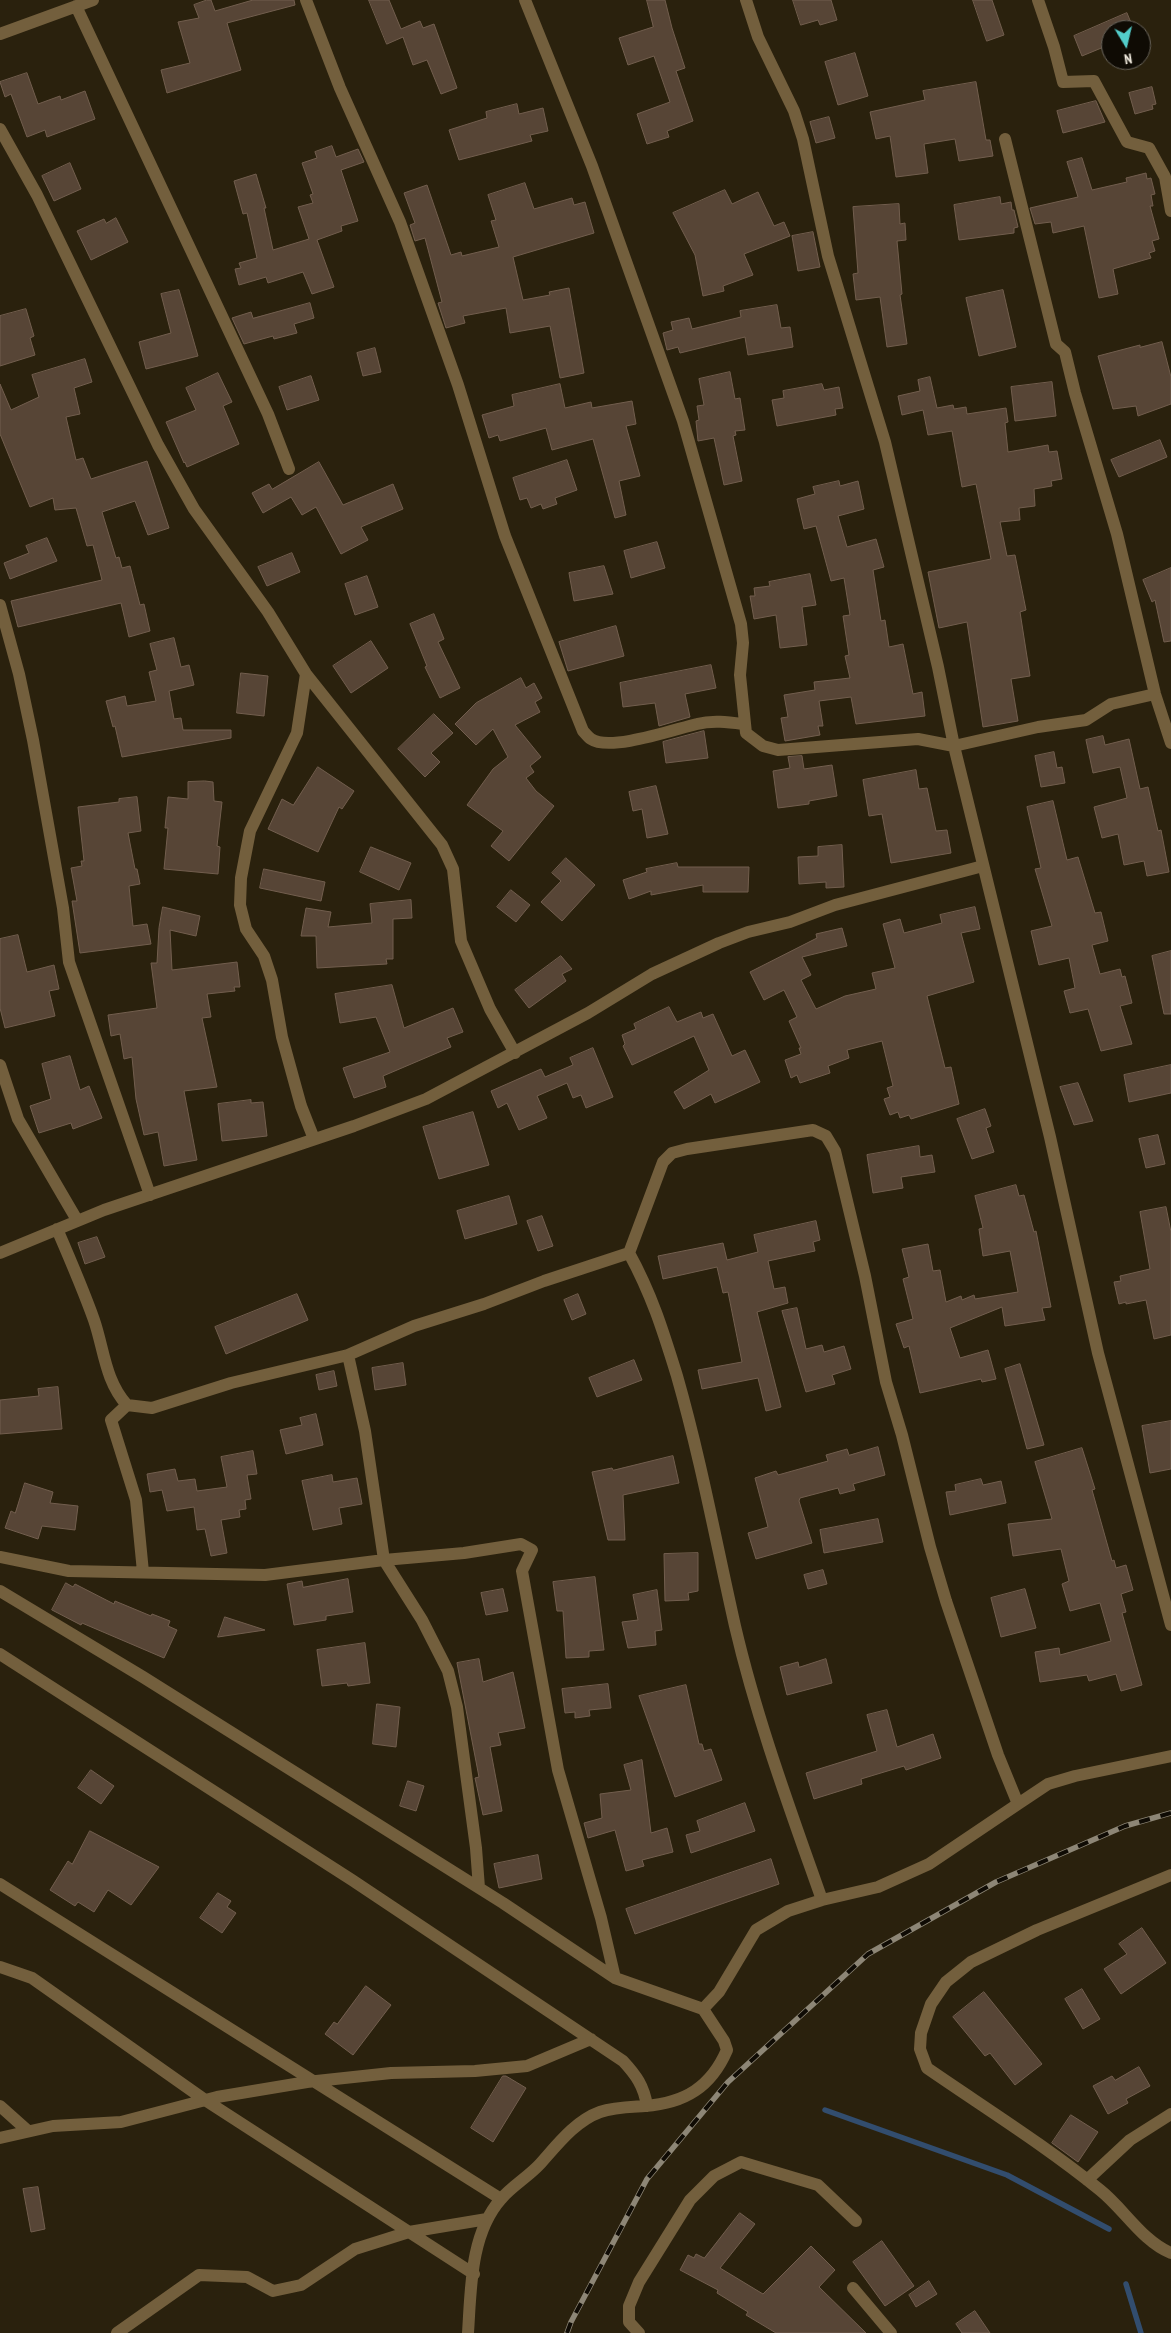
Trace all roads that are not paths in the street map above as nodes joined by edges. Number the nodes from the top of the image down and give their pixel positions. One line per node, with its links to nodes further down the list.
1 (93, 0): 6 (street)
2 (306, 0): 15 (street)
3 (525, 0): 15 (street)
4 (746, 0): 17 (street)
5 (1038, 0): 10 (street)
6 (76, 6): 7 (street); 11 (street)
7 (0, 34)
8 (0, 129): 13 (street)
9 (1005, 139): 14 (street)
10 (1171, 211)
11 (289, 469)
12 (0, 605): 22 (street)
13 (306, 674): 19 (street); 21 (street)
14 (1155, 694): 16 (street); 17 (street)
15 (743, 724): 17 (street)
16 (1171, 743)
17 (954, 746): 18 (street)
18 (983, 866): 19 (street); 33 (street)
19 (515, 1053): 21 (street)
20 (0, 1065): 23 (street)
21 (314, 1139): 22 (street)
22 (150, 1195): 23 (street)
23 (77, 1220): 24 (street)
24 (57, 1229): 25 (street); 28 (street)
25 (0, 1253)
26 (630, 1253): 27 (street); 36 (street); 40 (street)
27 (348, 1354): 28 (street); 30 (street)
28 (127, 1405): 31 (street)
29 (0, 1557): 31 (street)
30 (384, 1560): 31 (street); 39 (street); 42 (street)
31 (143, 1572)
32 (0, 1591): 39 (street)
33 (1171, 1625)
34 (0, 1654): 44 (street)
35 (1171, 1756): 36 (street)
36 (1018, 1804): 40 (street)
37 (1171, 1875): 52 (street)
38 (0, 1884): 45 (street)
39 (479, 1888): 42 (street)
40 (822, 1900): 43 (street)
41 (0, 1967): 46 (street)
42 (615, 1978): 43 (street)
43 (703, 2009): 48 (street)
44 (591, 2039): 45 (street); 48 (street)
45 (314, 2081): 46 (street); 53 (street)
46 (205, 2100): 50 (street); 56 (street)
47 (0, 2106): 50 (street)
48 (647, 2106): 53 (street)
49 (1171, 2114): 52 (street)
50 (28, 2132): 51 (street)
51 (0, 2138)
52 (1087, 2180): 57 (street)
53 (501, 2199): 54 (street)
54 (487, 2219): 56 (street); 58 (street)
55 (856, 2221): 62 (street)
56 (409, 2232): 58 (street); 60 (street)
57 (1171, 2253)
58 (474, 2274): 61 (street)
59 (853, 2288): 63 (street)
60 (117, 2333)
61 (468, 2333)
62 (639, 2333)
63 (892, 2333)

